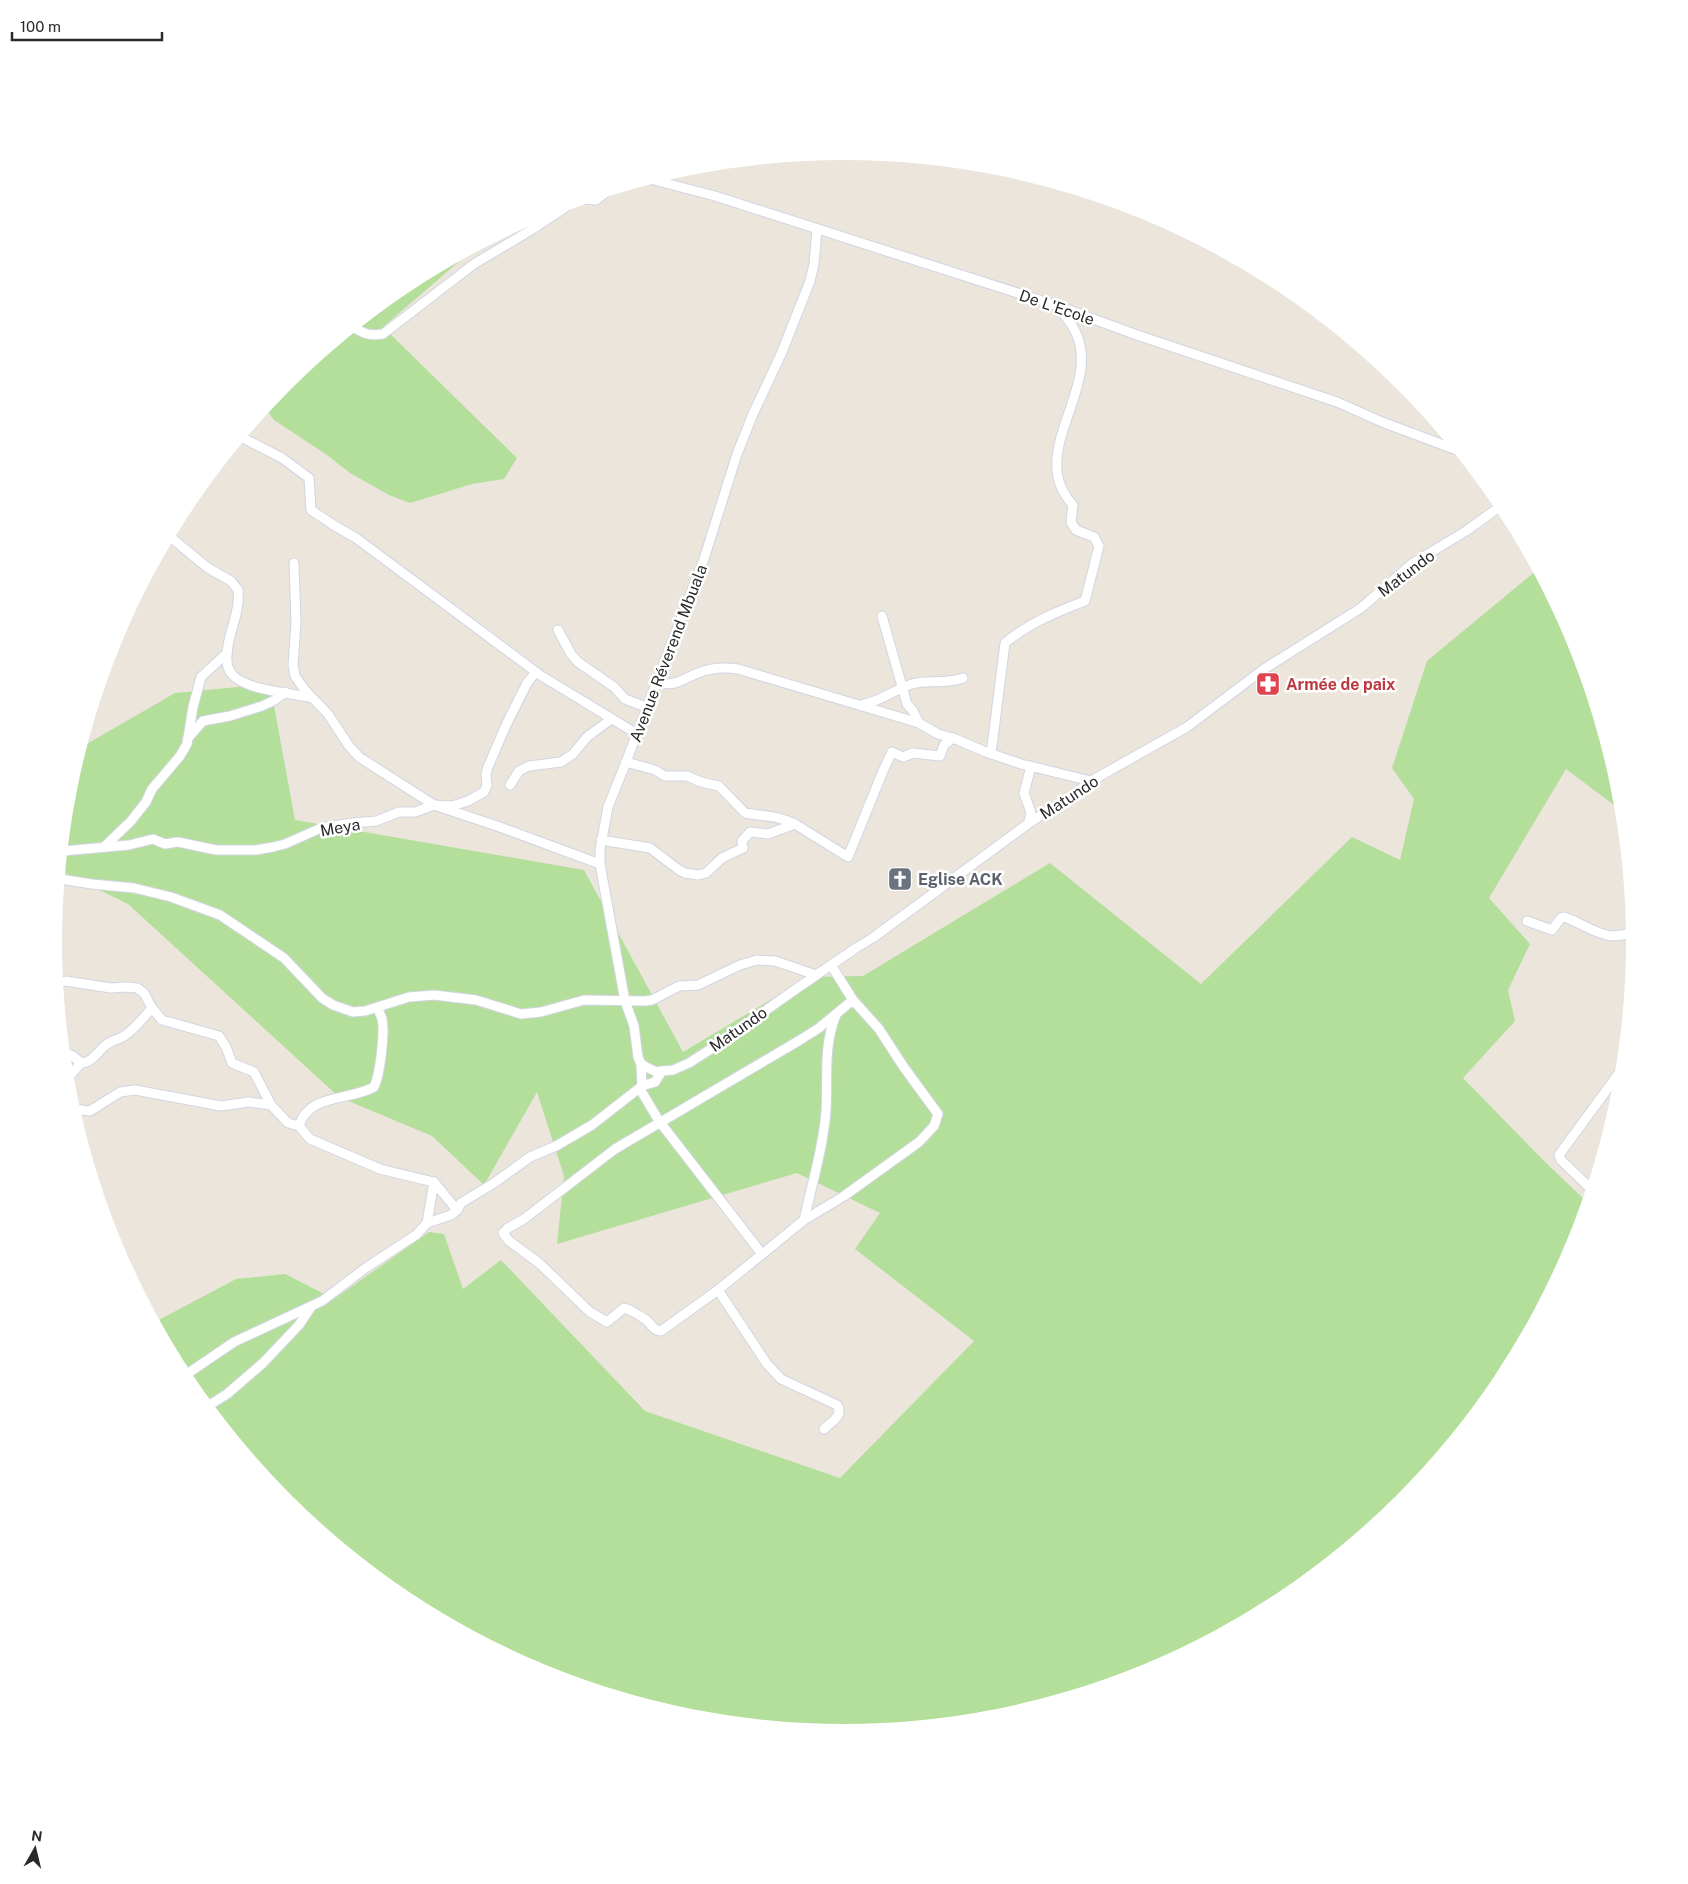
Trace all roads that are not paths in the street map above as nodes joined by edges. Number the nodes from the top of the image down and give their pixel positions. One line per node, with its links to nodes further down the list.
1 (663, 182): 3 (street, De L'Ecole)
2 (548, 219): 5 (street)
3 (817, 229): 4 (street, De L'Ecole); 16 (street, Avenue Réverend Mbuala)
4 (1055, 305): 7 (street, De L'Ecole); 27 (street)
5 (358, 330)
6 (246, 439): 14 (street)
7 (1448, 447)
8 (1495, 510): 30 (street, Matundo)
9 (174, 540): 13 (street)
10 (294, 563): 19 (street)
11 (882, 616): 17 (street)
12 (558, 630): 21 (street)
13 (227, 653): 18 (street); 25 (street)
14 (536, 672): 22 (street); 32 (street, Meya)
15 (963, 678): 17 (street)
16 (656, 682): 20 (street); 21 (street, Avenue Réverend Mbuala)
17 (902, 688): 20 (street); 23 (street)
18 (285, 692): 19 (street); 25 (street)
19 (314, 698): 32 (street)
20 (862, 705): 23 (street)
21 (646, 707): 24 (street, Avenue Réverend Mbuala)
22 (610, 720): 24 (street); 31 (street)
23 (919, 723): 26 (street)
24 (636, 734): 28 (street, Avenue Réverend Mbuala)
25 (188, 738): 36 (street)
26 (953, 738): 27 (street); 34 (street)
27 (991, 754): 29 (street)
28 (626, 762): 34 (street); 35 (street, Avenue Réverend Mbuala)
29 (1031, 766): 30 (street); 33 (street)
30 (1091, 781): 33 (street, Matundo)
31 (510, 785)
32 (434, 805): 36 (street, Meya); 38 (street)
33 (1029, 822): 42 (street, Matundo)
34 (795, 824): 35 (street)
35 (601, 840): 38 (street, Avenue Réverend Mbuala)
36 (104, 847): 37 (street, Meya)
37 (68, 851)
38 (600, 864): 46 (street, Avenue Réverend Mbuala)
39 (65, 880): 48 (street)
40 (1527, 921): 41 (street)
41 (1626, 933)
42 (831, 965): 43 (street, Matundo); 45 (street)
43 (816, 975): 46 (street); 54 (street, Matundo)
44 (64, 981): 47 (street)
45 (853, 1000): 49 (street); 64 (street)
46 (625, 1001): 48 (street); 52 (street, Avenue Réverend Mbuala)
47 (152, 1008): 51 (street); 57 (street)
48 (377, 1008): 60 (street)
49 (837, 1013): 59 (street); 64 (street)
50 (71, 1055): 51 (street)
51 (81, 1063): 53 (street)
52 (641, 1064): 54 (street); 56 (street, Avenue Réverend Mbuala)
53 (74, 1071)
54 (662, 1071): 56 (street, Matundo)
55 (1612, 1083): 62 (street)
56 (641, 1087): 59 (street); 63 (street, Matundo)
57 (271, 1105): 58 (street); 60 (street)
58 (82, 1110)
59 (659, 1122): 66 (street); 67 (street)
60 (299, 1126): 61 (street)
61 (434, 1182): 63 (street); 65 (street)
62 (1587, 1184)
63 (457, 1210): 65 (street, Matundo)
64 (804, 1220): 66 (street)
65 (427, 1223): 68 (street)
66 (762, 1254): 67 (street)
67 (718, 1290): 71 (street)
68 (311, 1306): 69 (street); 70 (street)
69 (191, 1371)
70 (213, 1403)
71 (824, 1429)

